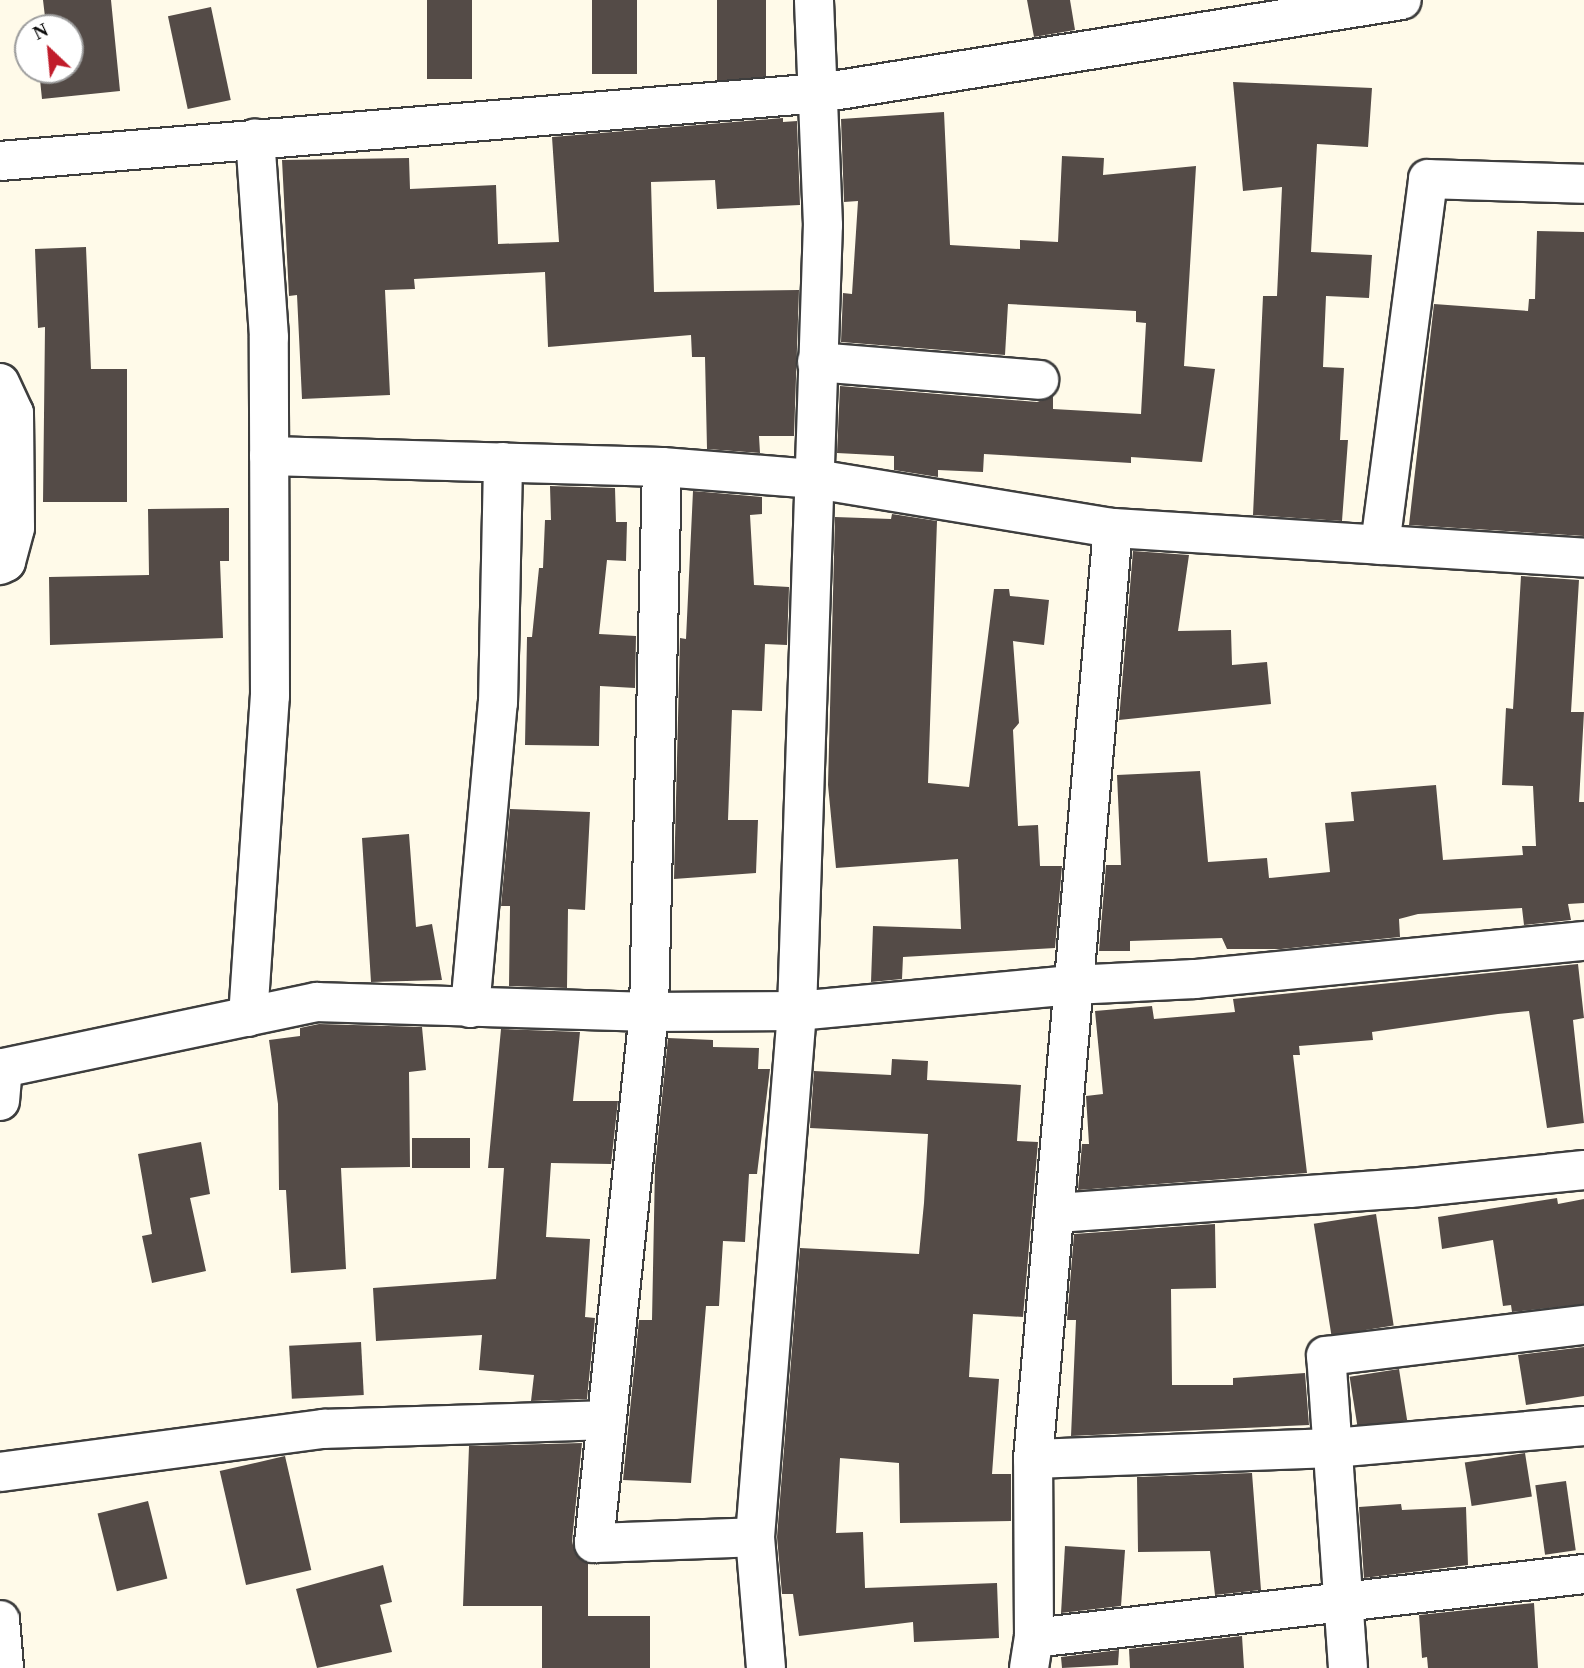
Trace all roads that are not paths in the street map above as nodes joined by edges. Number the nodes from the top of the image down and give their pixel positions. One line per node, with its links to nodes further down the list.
1 (814, 0): 3 (street)
2 (1402, 0): 3 (street)
3 (820, 93): 4 (street); 7 (street)
4 (255, 138): 5 (street); 10 (street)
5 (0, 161)
6 (1584, 184): 15 (street)
7 (817, 362): 8 (street); 13 (street)
8 (1039, 380)
9 (0, 383): 17 (street)
10 (269, 456): 11 (street); 23 (street)
11 (503, 462): 12 (street); 20 (street)
12 (662, 467): 13 (street); 22 (street)
13 (816, 479): 14 (street); 21 (street)
14 (1113, 528): 15 (street); 19 (street)
15 (1380, 545): 16 (street)
16 (1584, 558)
17 (0, 565)
18 (1584, 941): 19 (street)
19 (1072, 985): 21 (street); 26 (street)
20 (470, 1008): 22 (street); 23 (street)
21 (797, 1011): 22 (street); 33 (street)
22 (649, 1012): 28 (street)
23 (248, 1017): 24 (street)
24 (0, 1101)
25 (1584, 1170): 26 (street)
26 (1058, 1213): 31 (street)
27 (1584, 1325): 30 (street)
28 (607, 1420): 32 (street); 33 (street)
29 (1584, 1426): 30 (street)
30 (1333, 1448): 31 (street); 35 (street)
31 (1033, 1459): 37 (street)
32 (0, 1472)
33 (755, 1537): 39 (street)
34 (1584, 1574): 35 (street)
35 (1345, 1604): 37 (street); 40 (street)
36 (0, 1620): 38 (street)
37 (1031, 1653)
38 (4, 1668)
39 (766, 1668)
40 (1348, 1668)

